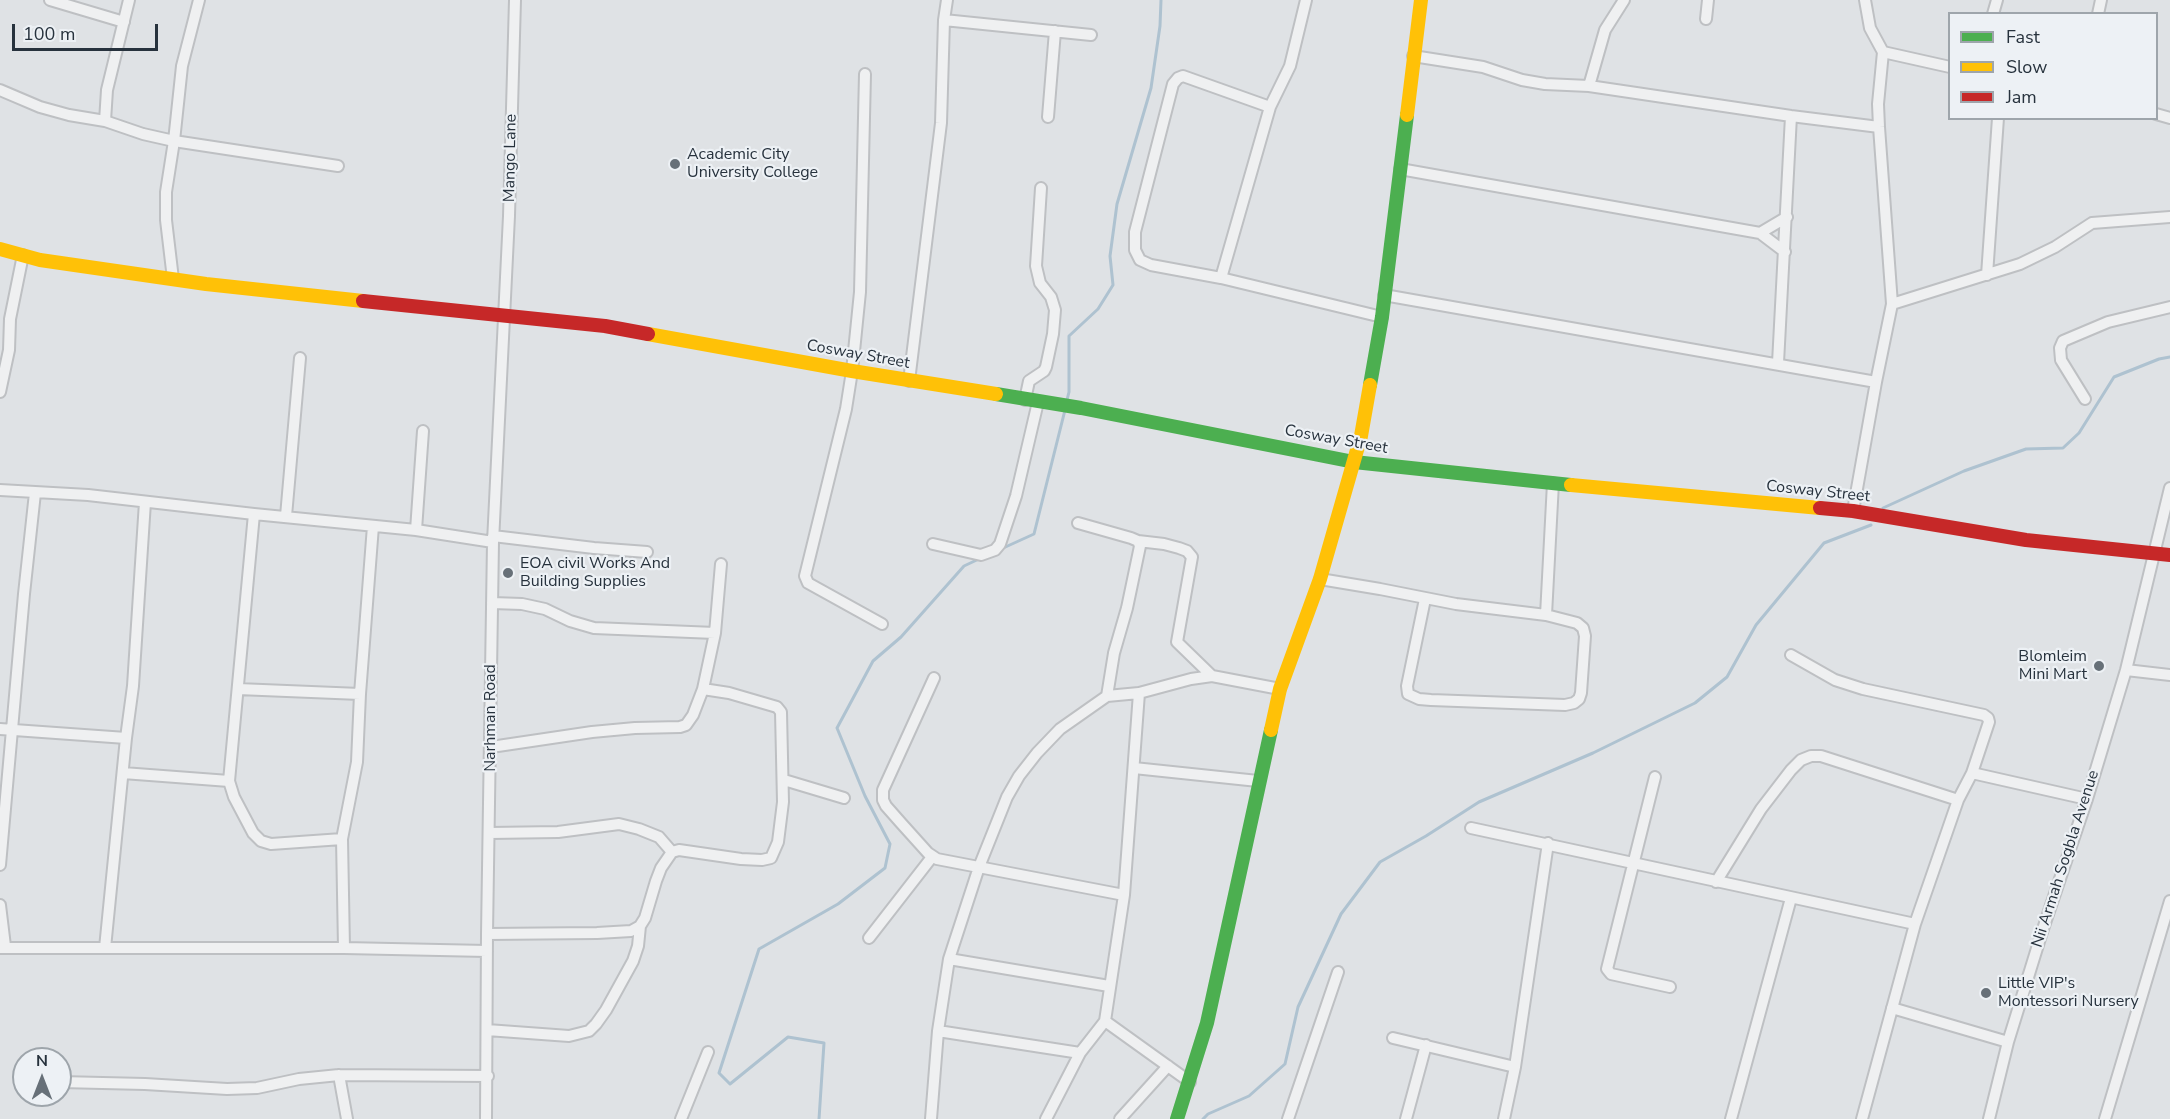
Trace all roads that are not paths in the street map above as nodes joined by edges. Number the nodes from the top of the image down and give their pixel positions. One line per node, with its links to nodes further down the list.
1 (50, 0): 13 (street)
2 (129, 0): 13 (street)
3 (199, 0): 28 (street)
4 (515, 0): 45 (street, Mango Lane)
5 (946, 0): 12 (street)
6 (1306, 0): 22 (street)
7 (1421, 0): 17 (street)
8 (1624, 0): 20 (street)
9 (1708, 0): 11 (street)
10 (1865, 0): 16 (street)
11 (1706, 19)
12 (944, 20): 14 (street); 49 (street)
13 (124, 22): 26 (street)
14 (1055, 31): 15 (street); 24 (street)
15 (1092, 35)
16 (1883, 52): 18 (street); 27 (street)
17 (1413, 56): 20 (street); 30 (street)
18 (1948, 67)
19 (865, 74): 48 (street)
20 (1589, 86): 23 (street)
21 (0, 90): 26 (street)
22 (1270, 107): 39 (street); 39 (street)
23 (1791, 116): 27 (street); 32 (street)
24 (1048, 117)
25 (1998, 120): 38 (street)
26 (105, 121): 28 (street)
27 (1879, 127): 42 (street)
28 (174, 141): 29 (street); 40 (street)
29 (338, 166)
30 (1400, 169): 34 (street); 41 (street)
31 (1041, 188): 53 (street)
32 (1786, 217): 34 (street); 36 (street)
33 (2170, 217): 38 (street)
34 (1760, 233): 36 (street)
35 (0, 249): 37 (street, Cosway Street)
36 (1785, 252): 47 (street)
37 (23, 255): 40 (street, Cosway Street); 51 (street)
38 (1987, 275): 42 (street)
39 (1221, 278): 44 (street)
40 (173, 279): 45 (street, Cosway Street)
41 (1384, 295): 44 (street); 47 (street)
42 (1892, 304): 50 (street)
43 (2170, 307): 52 (street)
44 (1382, 316): 55 (street)
45 (503, 317): 48 (street, Cosway Street); 67 (street, Narhman Road)
46 (300, 358): 63 (street)
47 (1778, 363): 50 (street)
48 (852, 371): 49 (street, Cosway Street); 78 (street)
49 (909, 381): 53 (street, Cosway Street)
50 (1876, 381): 61 (street)
51 (0, 392)
52 (2085, 399)
53 (1035, 402): 55 (street, Cosway Street); 69 (street)
54 (423, 431): 66 (street)
55 (1354, 462): 56 (street, Cosway Street); 74 (street)
56 (1553, 483): 61 (street, Cosway Street); 77 (street)
57 (2170, 488): 71 (street, Nii Armah Sogbla Avenue)
58 (0, 490): 59 (street)
59 (35, 493): 60 (street); 91 (street)
60 (145, 502): 62 (street); 92 (street)
61 (1853, 511): 71 (street, Cosway Street)
62 (254, 514): 63 (street); 85 (street)
63 (286, 516): 65 (street)
64 (1078, 523): 68 (street)
65 (373, 526): 66 (street); 89 (street)
66 (416, 530): 67 (street)
67 (493, 539): 70 (street); 76 (street, Narhman Road)
68 (1138, 541): 83 (street); 90 (street)
69 (933, 544)
70 (647, 552)
71 (2155, 555): 72 (street, Cosway Street); 81 (street, Nii Armah Sogbla Avenue)
72 (2170, 555)
73 (721, 564): 79 (street)
74 (1320, 579): 75 (street); 87 (street)
75 (1425, 599): 77 (street); 77 (street)
76 (492, 603): 79 (street); 93 (street, Narhman Road)
77 (1546, 615)
78 (882, 624)
79 (715, 633): 86 (street)
80 (1791, 655): 96 (street)
81 (2126, 670): 82 (street); 103 (street, Nii Armah Sogbla Avenue)
82 (2170, 675)
83 (1212, 676): 87 (street); 88 (street)
84 (934, 678): 109 (street)
85 (238, 689): 89 (street); 99 (street)
86 (703, 689): 93 (street); 98 (street)
87 (1280, 689): 100 (street)
88 (1139, 693): 90 (street); 94 (street)
89 (360, 694): 106 (street)
90 (1107, 696): 112 (street)
91 (6, 730): 92 (street); 111 (street)
92 (126, 738): 95 (street)
93 (491, 747): 105 (street, Narhman Road)
94 (1134, 768): 100 (street); 114 (street)
95 (123, 773): 99 (street); 123 (street)
96 (1972, 773): 102 (street); 103 (street)
97 (1655, 777): 110 (street)
98 (784, 780): 101 (street); 108 (street)
99 (230, 781): 106 (street)
100 (1258, 781): 144 (street)
101 (844, 798)
102 (1958, 800): 113 (street); 118 (street)
103 (2087, 800): 135 (street, Nii Armah Sogbla Avenue)
104 (1471, 828): 107 (street)
105 (490, 833): 108 (street); 120 (street, Narhman Road)
106 (342, 839): 124 (street)
107 (1548, 843): 110 (street); 140 (street)
108 (672, 852): 119 (street)
109 (932, 856): 112 (street); 121 (street)
110 (1633, 863): 113 (street); 129 (street)
111 (0, 865)
112 (980, 867): 114 (street); 126 (street)
113 (1716, 882): 115 (street)
114 (1124, 895): 128 (street)
115 (1791, 898): 118 (street); 155 (street)
116 (2170, 901): 158 (street)
117 (0, 905): 122 (street)
118 (1915, 924): 130 (street)
119 (640, 926): 120 (street); 132 (street)
120 (486, 934): 125 (street, Narhman Road)
121 (868, 938)
122 (3, 947): 123 (street)
123 (105, 948): 124 (street)
124 (344, 948): 125 (street)
125 (487, 951): 132 (street, Narhman Road)
126 (949, 959): 128 (street); 133 (street)
127 (1338, 972): 152 (street)
128 (1109, 986): 131 (street)
129 (1670, 987)
130 (1892, 1008): 135 (street); 156 (street)
131 (1105, 1021): 138 (street); 139 (street)
132 (487, 1030): 142 (street, Narhman Road)
133 (938, 1031): 138 (street); 148 (street)
134 (1393, 1038): 136 (street)
135 (2008, 1042): 157 (street, Nii Armah Sogbla Avenue)
136 (1426, 1045): 140 (street); 153 (street)
137 (708, 1052): 147 (street)
138 (1080, 1053): 149 (street)
139 (1168, 1066): 144 (street); 150 (street)
140 (1515, 1067): 154 (street)
141 (339, 1075): 142 (street); 143 (street); 145 (street)
142 (488, 1076): 146 (street, Narhman Road)
143 (72, 1082)
144 (1190, 1082): 151 (street)
145 (347, 1119)
146 (486, 1119)
147 (681, 1119)
148 (931, 1119)
149 (1046, 1119)
150 (1120, 1119)
151 (1177, 1119)
152 (1288, 1119)
153 (1406, 1119)
154 (1504, 1119)
155 (1731, 1119)
156 (1862, 1119)
157 (1989, 1119)
158 (2105, 1119)

